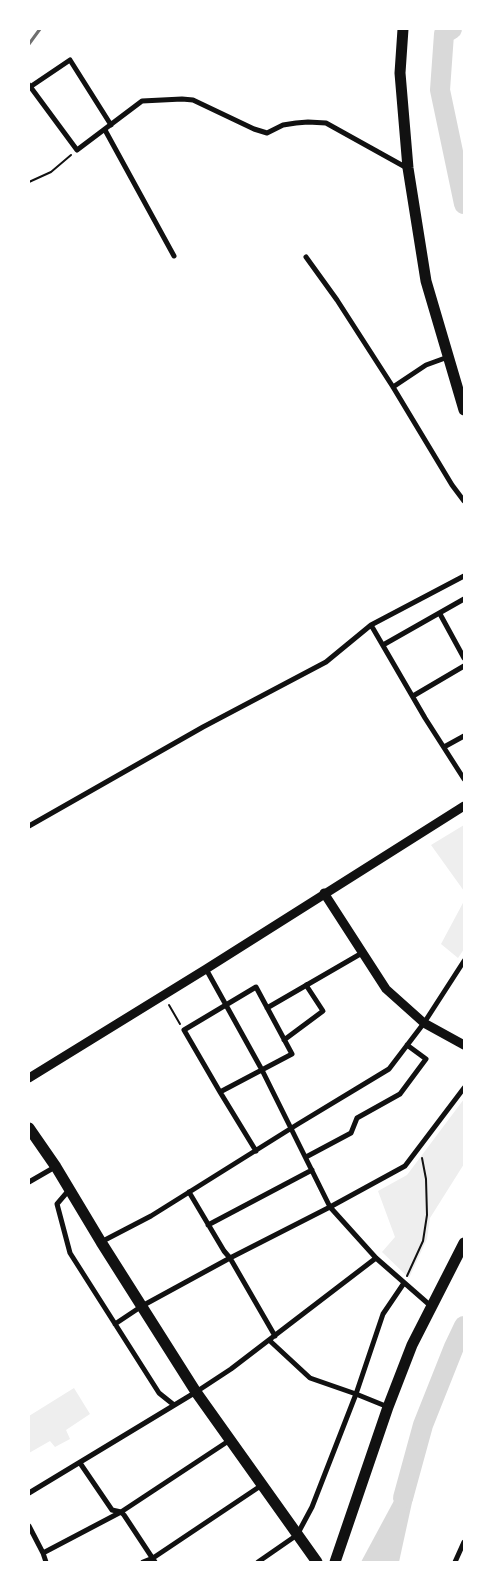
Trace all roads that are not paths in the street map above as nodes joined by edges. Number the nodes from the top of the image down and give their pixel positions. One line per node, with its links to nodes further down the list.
1 (403, 29): 5 (main road)
2 (29, 86): 3 (street); 4 (street)
3 (111, 125): 4 (street); 5 (street)
4 (105, 130): 6 (street)
5 (408, 168): 8 (main road)
6 (174, 256)
7 (306, 257): 9 (street)
8 (448, 357): 9 (street); 10 (main road)
9 (393, 387): 11 (street)
10 (464, 410)
11 (464, 502)
12 (464, 576): 15 (street)
13 (464, 599): 14 (street)
14 (440, 614): 16 (street); 17 (street)
15 (371, 625): 16 (street); 24 (street)
16 (383, 646): 19 (street)
17 (464, 658)
18 (464, 666): 19 (street)
19 (413, 696): 21 (street)
20 (464, 736): 21 (street)
21 (444, 748): 22 (street)
22 (464, 779)
23 (464, 806): 25 (street)
24 (29, 826)
25 (324, 893): 26 (street); 28 (street)
26 (362, 953): 29 (street); 32 (street)
27 (464, 960): 32 (street)
28 (206, 969): 30 (street); 37 (street)
29 (306, 985): 31 (street); 33 (street)
30 (225, 1005): 31 (street); 36 (street); 39 (street)
31 (267, 1008): 33 (street)
32 (424, 1023): 34 (street); 35 (street)
33 (284, 1040): 36 (street)
34 (407, 1045): 41 (street); 43 (street)
35 (464, 1045)
36 (262, 1070): 39 (street); 41 (street)
37 (29, 1078)
38 (464, 1088): 49 (street)
39 (220, 1092): 42 (street)
40 (29, 1128): 44 (main road)
41 (292, 1128): 42 (street); 43 (street)
42 (256, 1151): 48 (street)
43 (306, 1157): 45 (street)
44 (56, 1167): 46 (street); 47 (main road)
45 (312, 1170): 49 (street); 50 (street)
46 (29, 1182)
47 (69, 1190): 51 (main road); 58 (street)
48 (189, 1192): 50 (street); 51 (street)
49 (330, 1207): 53 (street); 54 (street)
50 (208, 1225): 53 (street)
51 (101, 1242): 56 (main road)
52 (464, 1243): 57 (main road)
53 (230, 1258): 56 (street); 59 (street)
54 (376, 1258): 55 (street); 59 (street)
55 (404, 1283): 57 (street); 62 (street)
56 (142, 1306): 58 (street); 61 (main road)
57 (432, 1307): 64 (main road)
58 (114, 1324): 63 (street)
59 (274, 1336): 60 (street)
60 (269, 1340): 61 (street); 62 (street)
61 (196, 1392): 63 (street); 65 (main road)
62 (356, 1394): 64 (street); 71 (street)
63 (174, 1405): 66 (street)
64 (388, 1407): 79 (main road)
65 (230, 1440): 67 (main road); 69 (street)
66 (80, 1463): 68 (street); 69 (street)
67 (262, 1485): 71 (main road); 74 (street)
68 (29, 1493)
69 (122, 1512): 73 (street); 74 (street)
70 (29, 1526): 73 (street)
71 (297, 1535): 77 (street); 78 (main road)
72 (464, 1542): 80 (street)
73 (43, 1553): 75 (street)
74 (154, 1560): 76 (street)
75 (46, 1562)
76 (143, 1562)
77 (258, 1562)
78 (317, 1562)
79 (335, 1562)
80 (455, 1562)

